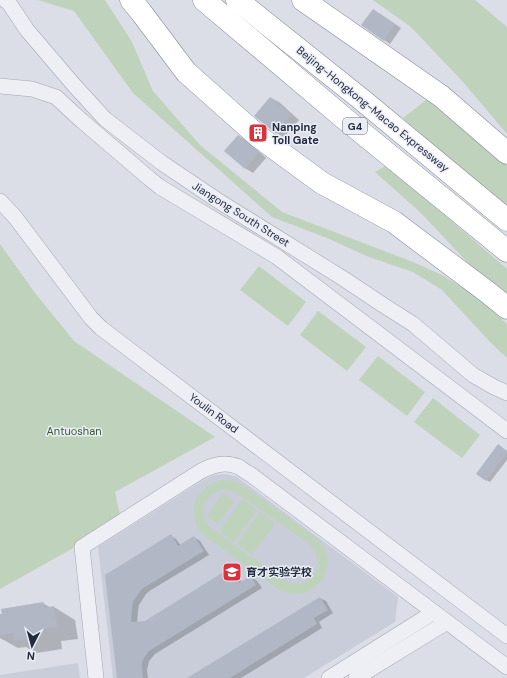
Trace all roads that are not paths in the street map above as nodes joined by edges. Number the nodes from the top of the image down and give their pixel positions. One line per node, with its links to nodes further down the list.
1 (5, 0): 12 (street, Jiangong South Street)
2 (131, 0): 11 (highway)
3 (204, 0): 10 (highway, G4)
4 (237, 0): 9 (highway, Beijing-Hongkong-Macao Expressway / G4)
5 (303, 0): 7 (highway)
6 (0, 86): 13 (street)
7 (507, 153)
8 (0, 201): 16 (street, Youlin Road)
9 (507, 220)
10 (507, 251)
11 (507, 308)
12 (507, 393)
13 (505, 436)
14 (434, 612): 15 (street); 18 (street); 19 (street)
15 (447, 622): 17 (street); 20 (street)
16 (507, 636)
17 (507, 667)
18 (96, 678)
19 (329, 678)
20 (356, 678)

